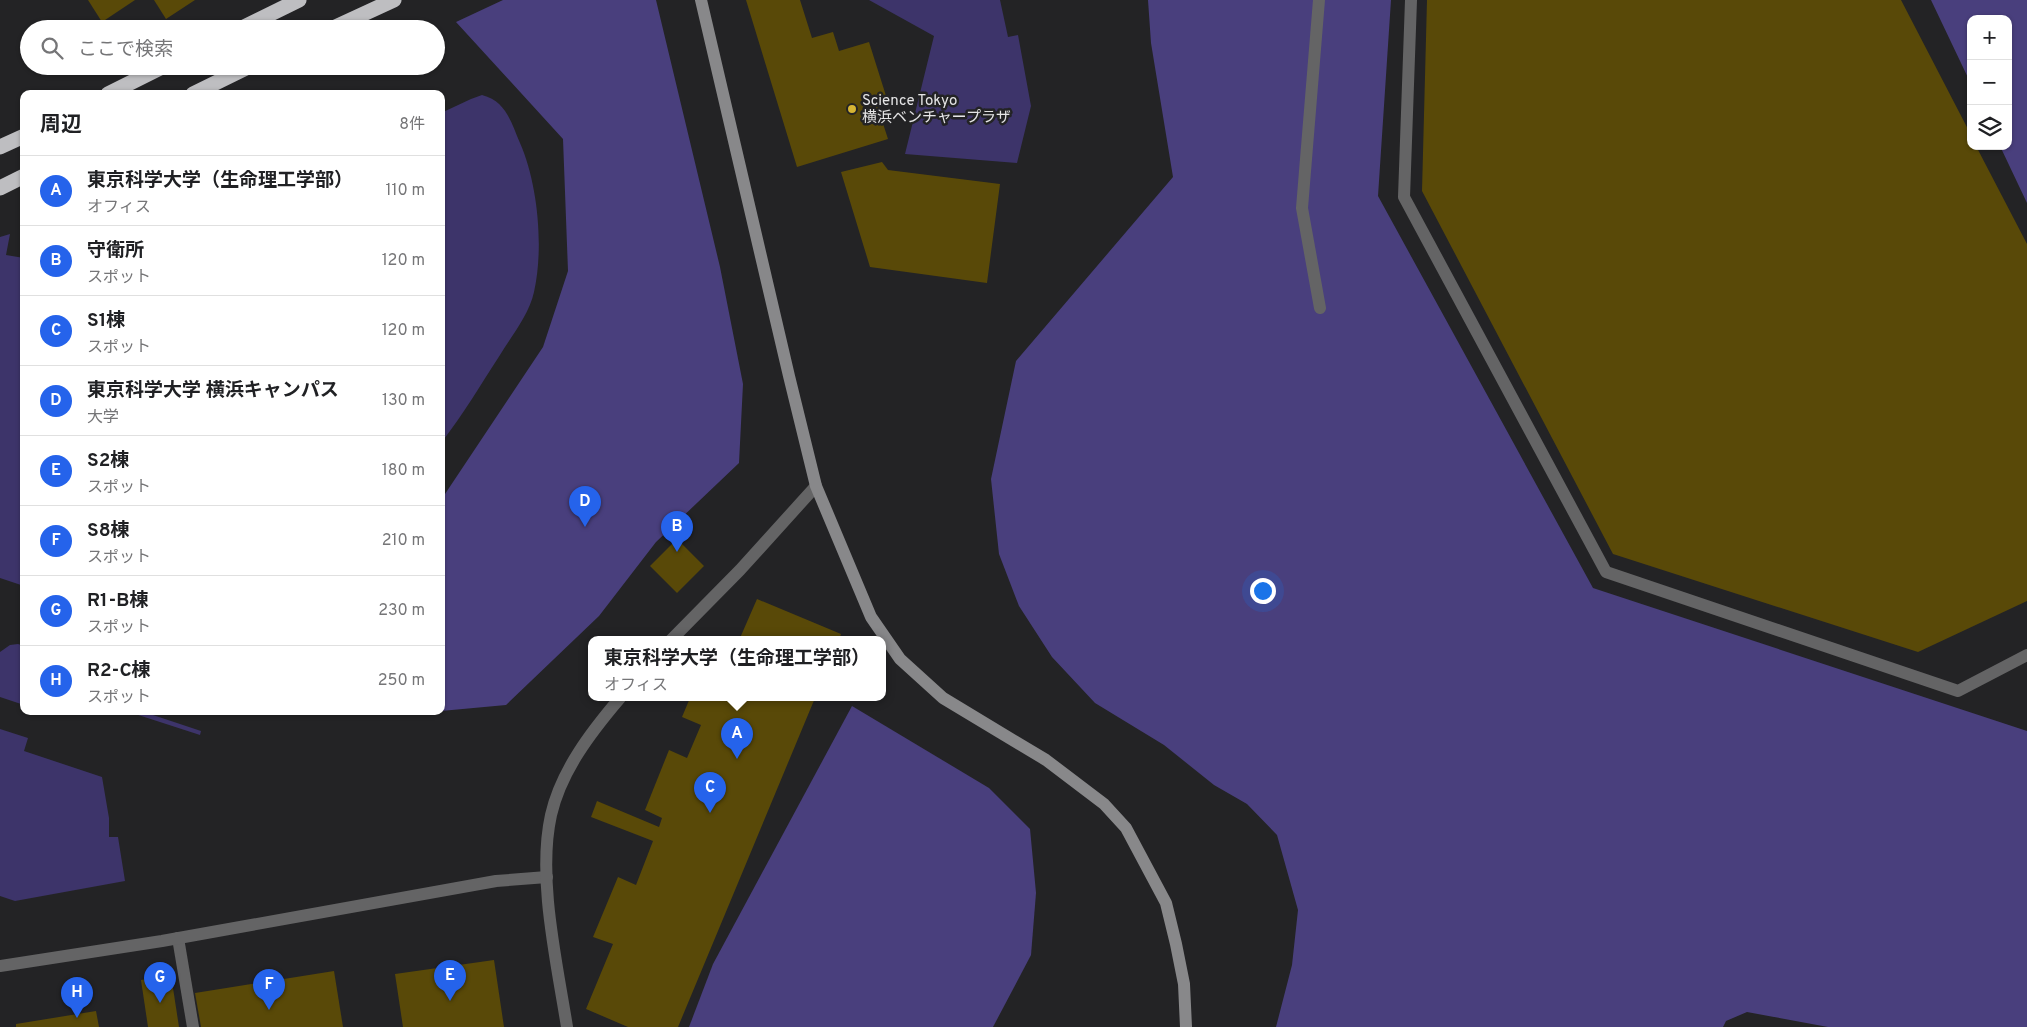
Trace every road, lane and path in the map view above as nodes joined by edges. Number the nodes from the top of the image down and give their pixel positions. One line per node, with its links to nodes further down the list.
1 (298, 0): 6 (highway)
2 (394, 0): 7 (highway)
3 (701, 0): 17 (street)
4 (1319, 0): 16 (lane)
5 (1411, 0): 21 (lane)
6 (258, 20)
7 (351, 20)
8 (146, 75): 10 (highway)
9 (232, 75): 11 (highway)
10 (116, 90)
11 (201, 90)
12 (20, 138): 13 (highway)
13 (0, 147)
14 (20, 178): 15 (highway)
15 (0, 188)
16 (1320, 308)
17 (816, 486): 18 (lane); 19 (street)
18 (675, 636)
19 (884, 636)
20 (886, 639): 28 (street)
21 (2027, 655)
22 (618, 701): 23 (lane)
23 (547, 877): 24 (lane); 27 (lane)
24 (178, 938): 25 (lane); 26 (lane)
25 (0, 966)
26 (192, 1027)
27 (567, 1027)
28 (1186, 1027)

